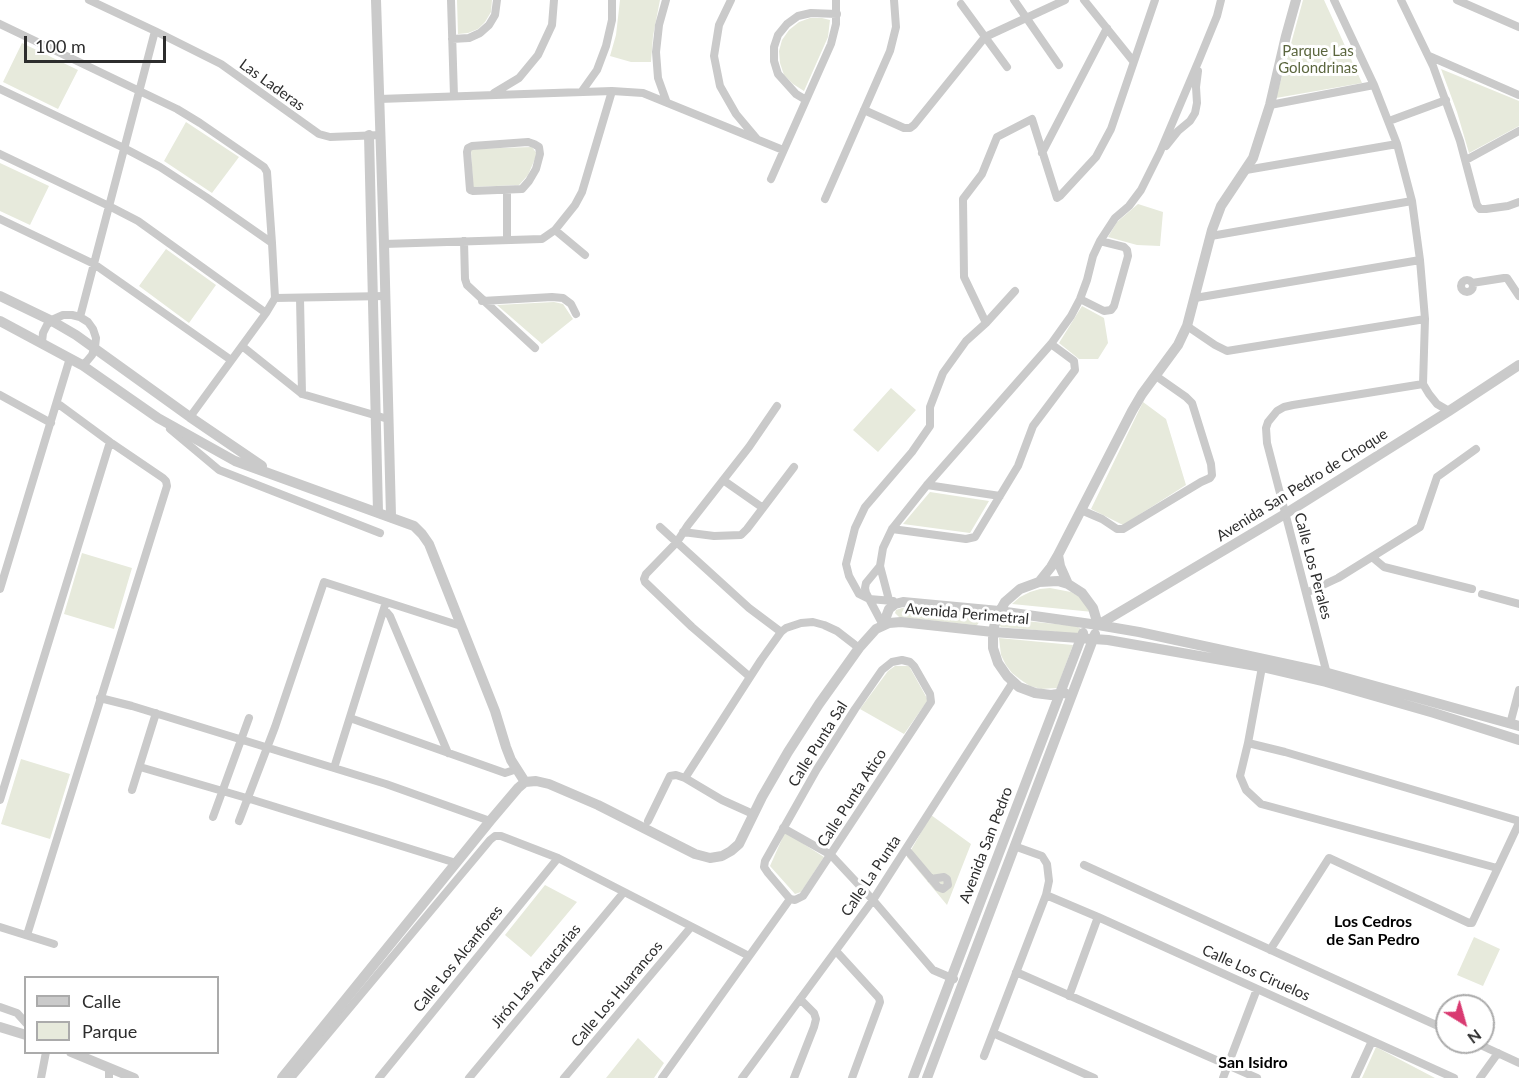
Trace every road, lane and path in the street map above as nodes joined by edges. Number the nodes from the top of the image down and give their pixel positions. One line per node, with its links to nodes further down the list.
1 (89, 0): 26 (street, Las Laderas)
2 (376, 0): 42 (street)
3 (451, 0): 28 (street)
4 (497, 0): 28 (street)
5 (554, 0): 39 (street)
6 (612, 0): 37 (street)
7 (666, 0): 45 (street)
8 (731, 0): 51 (street)
9 (836, 0): 21 (street)
10 (894, 0): 47 (street)
11 (1014, 0): 22 (street)
12 (1065, 0): 22 (street)
13 (1084, 0): 25 (street)
14 (1155, 0): 31 (street)
15 (1221, 0): 30 (street)
16 (1296, 0): 46 (street)
17 (1334, 0): 34 (street)
18 (1401, 0): 29 (street)
19 (1457, 0): 24 (street)
20 (961, 4): 27 (street)
21 (837, 14): 43 (street); 43 (street)
22 (1027, 17): 27 (street); 32 (street)
23 (0, 24): 36 (street)
24 (1519, 27)
25 (1107, 28): 31 (street); 56 (street)
26 (155, 30): 36 (street); 50 (street, Las Laderas)
27 (985, 37): 33 (street); 47 (street)
28 (452, 39): 41 (street)
29 (1429, 56): 40 (street); 44 (street)
30 (1199, 60): 55 (street); 55 (street)
31 (1133, 61): 56 (street)
32 (1059, 65)
33 (1007, 67)
34 (1374, 86): 46 (street); 48 (street)
35 (0, 89): 53 (street)
36 (139, 91): 53 (street); 72 (street)
37 (582, 91): 38 (street); 39 (street)
38 (612, 91): 45 (street); 67 (street)
39 (490, 94): 41 (street)
40 (1519, 95)
41 (454, 96): 42 (street)
42 (379, 99): 50 (street)
43 (806, 100): 54 (street)
44 (1446, 100): 48 (street); 58 (street)
45 (667, 103): 51 (street)
46 (1270, 105): 59 (street)
47 (864, 110): 62 (street)
48 (1389, 121): 52 (street)
49 (1519, 132): 58 (street)
50 (375, 135): 73 (street); 80 (street)
51 (757, 140): 54 (street)
52 (1397, 144): 59 (street); 63 (street)
53 (124, 148): 65 (street); 72 (street)
54 (783, 150): 60 (street)
55 (1160, 152): 71 (street)
56 (1042, 153): 93 (street)
57 (0, 154): 65 (street)
58 (1466, 160): 64 (street)
59 (1246, 170): 68 (street)
60 (771, 179)
61 (507, 190): 61 (street); 69 (street)
62 (825, 200)
63 (1412, 201): 68 (street); 75 (street)
64 (1519, 202)
65 (109, 206): 76 (street); 88 (street)
66 (0, 219): 76 (street)
67 (555, 230): 69 (street); 74 (street)
68 (1211, 236): 85 (street)
69 (507, 240): 70 (street)
70 (464, 241): 73 (street); 87 (street)
71 (1100, 241): 86 (street); 86 (street)
72 (272, 243): 83 (street)
73 (384, 244): 81 (street)
74 (585, 255)
75 (1420, 260): 85 (street); 91 (street)
76 (94, 264): 90 (street); 102 (street)
77 (1472, 283): 82 (street)
78 (1015, 291): 93 (street)
79 (0, 296): 92 (street)
80 (374, 296): 81 (street); 84 (street); 112 (street)
81 (386, 296): 115 (street)
82 (1519, 296)
83 (275, 298): 84 (street); 88 (street)
84 (300, 298): 107 (street)
85 (1195, 298): 95 (street)
86 (1080, 299): 97 (street)
87 (482, 301): 89 (street); 100 (street)
88 (266, 313): 98 (street)
89 (576, 314)
90 (81, 317): 92 (street); 99 (street)
91 (1425, 319): 95 (street); 106 (street)
92 (52, 321): 96 (street); 99 (street)
93 (986, 322): 143 (street)
94 (2, 324): 96 (street)
95 (1187, 326): 105 (street)
96 (42, 342): 101 (street)
97 (1051, 344): 122 (street); 123 (street)
98 (242, 346): 102 (street); 107 (street)
99 (95, 348): 103 (street); 113 (street)
100 (536, 348)
101 (70, 358): 103 (street); 109 (street)
102 (231, 360): 113 (street)
103 (82, 365): 114 (street)
104 (1519, 365): 111 (street, Avenida San Pedro de Choque)
105 (1156, 376): 125 (street); 125 (street)
106 (1423, 384): 111 (street); 127 (street, Calle Los Perales)
107 (302, 394): 112 (street)
108 (0, 395): 116 (street)
109 (57, 403): 116 (street); 117 (street)
110 (777, 406): 121 (street)
111 (1449, 411): 127 (street, Avenida San Pedro de Choque)
112 (376, 416): 115 (street); 126 (street)
113 (190, 417): 120 (street)
114 (158, 418): 120 (street); 132 (street)
115 (388, 419): 128 (street)
116 (51, 423): 139 (street)
117 (110, 442): 165 (street); 184 (street)
118 (1476, 449): 135 (street)
119 (794, 467): 124 (street)
120 (274, 474): 126 (street)
121 (723, 480): 124 (street); 131 (street)
122 (927, 485): 123 (street); 130 (street)
123 (1000, 496): 130 (street)
124 (763, 508): 131 (street)
125 (1081, 510): 134 (street)
126 (378, 512): 128 (street)
127 (1285, 514): 141 (street, Calle Los Perales); 146 (street, Avenida San Pedro de Choque)
128 (391, 516): 152 (street)
129 (660, 527): 133 (street)
130 (892, 529): 136 (street)
131 (683, 532): 133 (street)
132 (380, 533)
133 (677, 542): 153 (street); 159 (street)
134 (1058, 555): 137 (street); 138 (street)
135 (1372, 557): 140 (street); 141 (street)
136 (880, 566): 143 (street); 144 (street)
137 (1039, 582): 138 (street); 149 (street)
138 (1068, 584): 150 (street)
139 (0, 589)
140 (1472, 589)
141 (1306, 593): 160 (street, Calle Los Perales)
142 (1482, 594): 147 (street)
143 (869, 598): 144 (street); 151 (street)
144 (889, 600): 145 (street)
145 (903, 602): 149 (street, Avenida Perimetral); 151 (street, Avenida Perimetral)
146 (1135, 604): 150 (street, Avenida San Pedro de Choque); 155 (street)
147 (1519, 604)
148 (385, 605): 152 (street); 169 (street); 174 (street); 175 (street)
149 (999, 611): 150 (street, Avenida Perimetral); 154 (street)
150 (1093, 624): 155 (street, Avenida Perimetral); 156 (street, Avenida San Pedro)
151 (883, 625): 154 (street, Avenida Perimetral); 157 (street)
152 (461, 626): 178 (street)
153 (781, 632): 157 (street); 159 (street)
154 (993, 632): 156 (street, Avenida Perimetral); 161 (street)
155 (1139, 632): 160 (street, Avenida Perimetral)
156 (1087, 638): 158 (street, Avenida Perimetral); 162 (street, Avenida San Pedro); 164 (street, Avenida San Pedro)
157 (859, 648): 185 (street)
158 (1262, 667): 160 (street, Avenida Perimetral); 173 (street)
159 (750, 677): 179 (street)
160 (1327, 677): 170 (street, Avenida Perimetral); 172 (street, Avenida Perimetral)
161 (1012, 682): 164 (street); 193 (street, Calle La Punta)
162 (1072, 690): 164 (street); 192 (street, Avenida San Pedro)
163 (1519, 690): 170 (street)
164 (1060, 694): 213 (street, Avenida San Pedro)
165 (100, 698): 167 (street); 207 (street)
166 (931, 702): 191 (street, Calle Punta Sal); 194 (street, Calle Punta Atico)
167 (156, 713): 171 (street); 176 (street)
168 (249, 718): 171 (street)
169 (350, 718): 175 (street); 177 (street)
170 (1514, 725)
171 (242, 739): 174 (street); 182 (street)
172 (1519, 740)
173 (1248, 743): 190 (street); 198 (street)
174 (267, 747): 177 (street); 183 (street)
175 (448, 753): 178 (street)
176 (140, 767): 181 (street); 182 (street)
177 (334, 768): 188 (street)
178 (517, 770): 180 (street)
179 (685, 778): 185 (street); 189 (street)
180 (525, 782): 185 (street); 188 (street)
181 (132, 790)
182 (223, 791): 183 (street); 186 (street)
183 (247, 799): 187 (street); 196 (street)
184 (0, 800)
185 (753, 814)
186 (213, 817)
187 (239, 821)
188 (490, 821): 196 (street)
189 (648, 821)
190 (1519, 822): 198 (street)
191 (783, 828): 194 (street); 202 (street, Calle Punta Sal)
192 (1014, 846): 201 (street); 214 (street, Avenida San Pedro)
193 (906, 849): 199 (street); 203 (street, Calle La Punta)
194 (831, 855): 202 (street, Calle Punta Atico); 203 (street)
195 (558, 858): 200 (street); 236 (street); 237 (street, Calle Los Alcanfores)
196 (456, 863): 235 (street)
197 (1084, 865): 209 (street)
198 (1497, 868): 209 (street)
199 (931, 879)
200 (624, 892): 206 (street); 238 (street, Jirón Las Araucarias)
201 (1046, 895): 204 (street, Calle Los Ciruelos); 212 (street)
202 (790, 899): 211 (street, Calle Punta Atico)
203 (873, 900): 210 (street, Calle La Punta); 213 (street)
204 (1098, 917): 215 (street, Calle Los Ciruelos); 216 (street)
205 (0, 927): 207 (street)
206 (691, 927): 211 (street); 239 (street, Calle Los Huarancos)
207 (27, 935): 208 (street)
208 (54, 944)
209 (1270, 950): 220 (street)
210 (836, 951): 217 (street, Calle La Punta); 243 (street)
211 (749, 956): 240 (street, Calle Punta Atico)
212 (1016, 972): 216 (street); 222 (street)
213 (951, 978): 214 (street); 244 (street, Avenida San Pedro)
214 (963, 982): 245 (street, Avenida San Pedro)
215 (1257, 989): 224 (street, Calle Los Ciruelos); 231 (street)
216 (1069, 996): 231 (street)
217 (800, 999): 241 (street, Calle La Punta); 242 (street)
218 (0, 1006): 219 (street)
219 (24, 1020)
220 (1435, 1025)
221 (0, 1027): 223 (street)
222 (993, 1033): 229 (street); 246 (street)
223 (24, 1034)
224 (1372, 1041): 249 (street); 250 (street, Calle Los Ciruelos)
225 (1495, 1052): 226 (street)
226 (1498, 1053): 230 (street); 251 (street)
227 (46, 1054): 234 (street)
228 (73, 1054): 232 (street)
229 (984, 1056)
230 (1519, 1063)
231 (1228, 1065): 247 (street); 248 (street)
232 (109, 1073): 233 (street)
233 (130, 1077)
234 (41, 1078)
235 (282, 1078)
236 (291, 1078)
237 (379, 1078)
238 (469, 1078)
239 (564, 1078)
240 (662, 1078)
241 (742, 1078)
242 (794, 1078)
243 (852, 1078)
244 (914, 1078)
245 (927, 1078)
246 (1094, 1078)
247 (1223, 1078)
248 (1257, 1078)
249 (1355, 1078)
250 (1454, 1078)
251 (1480, 1078)

